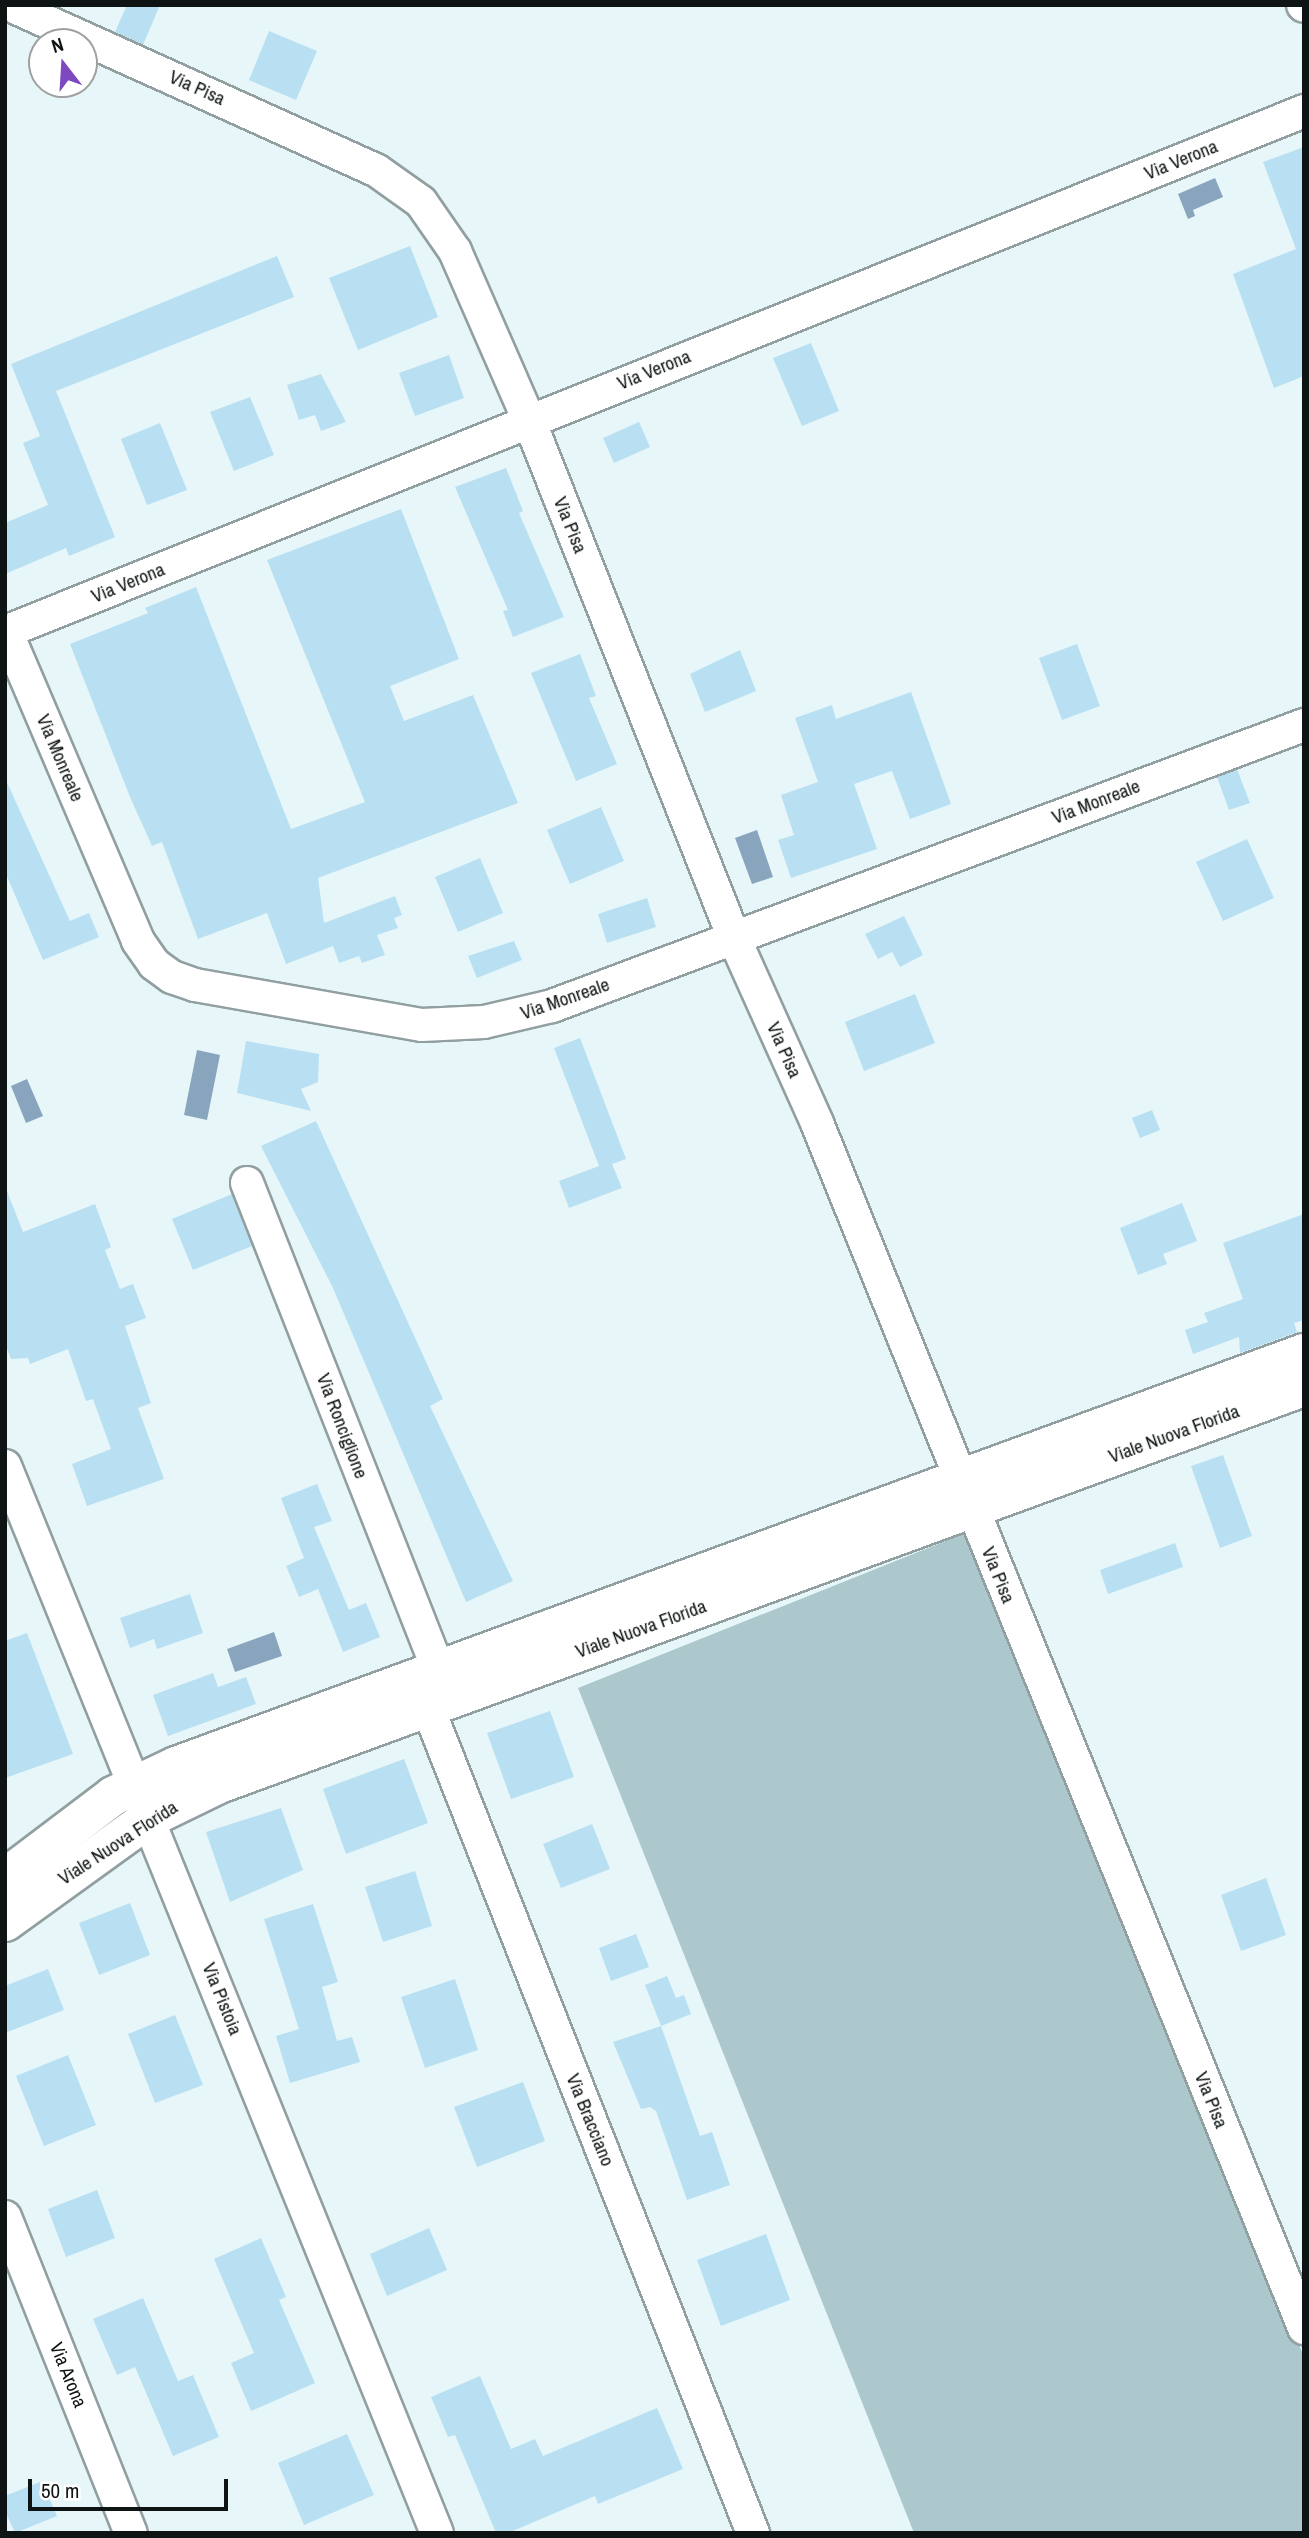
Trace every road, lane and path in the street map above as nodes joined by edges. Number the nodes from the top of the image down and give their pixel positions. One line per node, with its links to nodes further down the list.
1 (10, 5): 3 (street, Via Pisa)
2 (1304, 111): 3 (street, Via Verona)
3 (528, 420): 4 (street, Via Verona); 6 (street, Via Pisa)
4 (6, 632): 6 (street, Via Monreale)
5 (1304, 724): 6 (street, Via Monreale)
6 (734, 938): 11 (street, Via Pisa)
7 (247, 1183): 13 (street, Via Ronciglione)
8 (1304, 1353): 11 (street, Viale Nuova Florida)
9 (1304, 1387): 11 (street, Viale Nuova Florida)
10 (5, 1466): 15 (street, Via Pistoia)
11 (965, 1495): 12 (street, Viale Nuova Florida); 19 (street, Via Pisa)
12 (627, 1618): 13 (street, Viale Nuova Florida); 14 (street, Viale Nuova Florida)
13 (438, 1669): 14 (street); 15 (street, Viale Nuova Florida)
14 (428, 1708): 15 (street, Viale Nuova Florida); 22 (street, Via Bracciano)
15 (142, 1801): 16 (street, Viale Nuova Florida); 17 (street, Viale Nuova Florida); 21 (street, Via Pistoia)
16 (5, 1878)
17 (5, 1922)
18 (5, 2217): 20 (street, Via Arona)
19 (1304, 2328)
20 (131, 2533)
21 (437, 2533)
22 (753, 2533)

